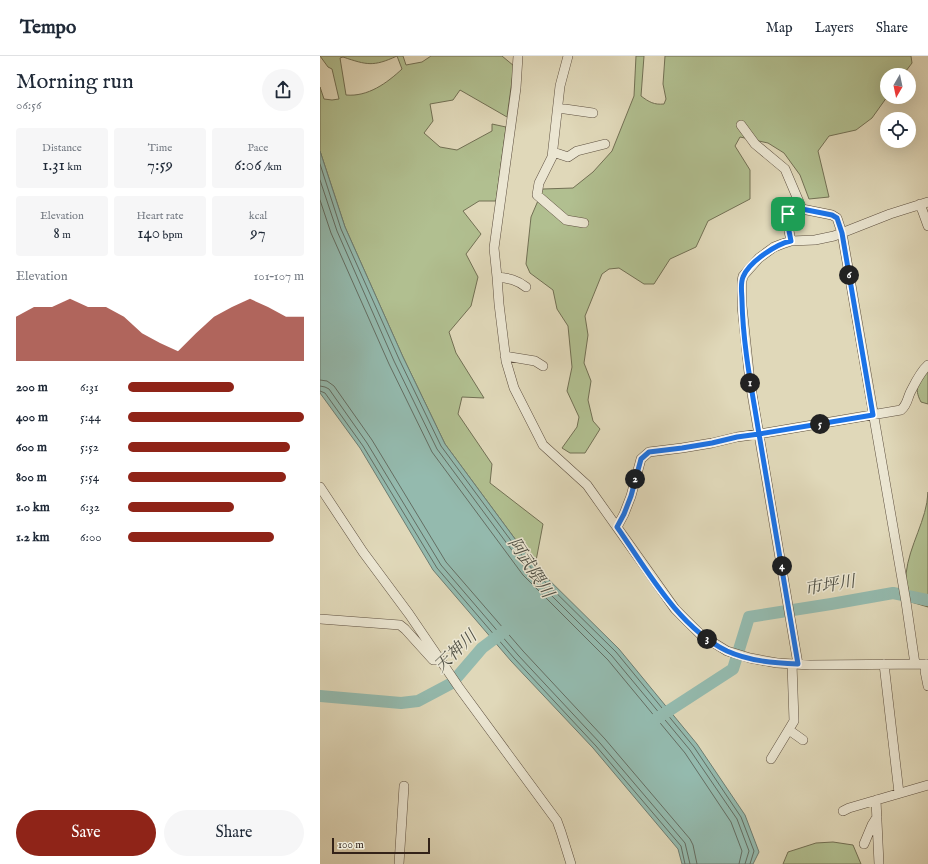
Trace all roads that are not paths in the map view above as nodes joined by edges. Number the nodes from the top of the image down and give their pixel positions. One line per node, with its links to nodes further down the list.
1 (518, 56): 14 (street)
2 (568, 56): 3 (street)
3 (558, 108): 4 (street); 7 (street)
4 (593, 113)
5 (741, 125): 9 (street)
6 (605, 144): 7 (street)
7 (553, 152): 10 (street)
8 (924, 203): 11 (street); 12 (street)
9 (802, 209): 12 (street); 13 (street)
10 (584, 223)
11 (928, 226)
12 (842, 233): 13 (street); 19 (street)
13 (791, 241): 20 (street)
14 (497, 277): 15 (street); 16 (street)
15 (526, 287)
16 (505, 356): 18 (street); 22 (street)
17 (928, 365): 19 (street)
18 (543, 366)
19 (873, 415): 20 (street); 27 (street)
20 (759, 434): 22 (street); 25 (street)
21 (320, 487): 24 (street)
22 (617, 527): 25 (street)
23 (320, 619): 24 (street)
24 (440, 660): 41 (street)
25 (795, 664): 26 (street); 30 (street)
26 (884, 664): 27 (street); 35 (street)
27 (915, 664): 28 (street)
28 (927, 664): 29 (street)
29 (927, 680)
30 (789, 730): 31 (street); 32 (street)
31 (803, 740)
32 (771, 759)
33 (928, 785): 35 (street)
34 (404, 786): 40 (street)
35 (899, 793): 36 (street)
36 (876, 800): 37 (street); 38 (street)
37 (843, 811)
38 (877, 817): 39 (street); 42 (street)
39 (864, 844)
40 (399, 864)
41 (571, 864)
42 (879, 864)

